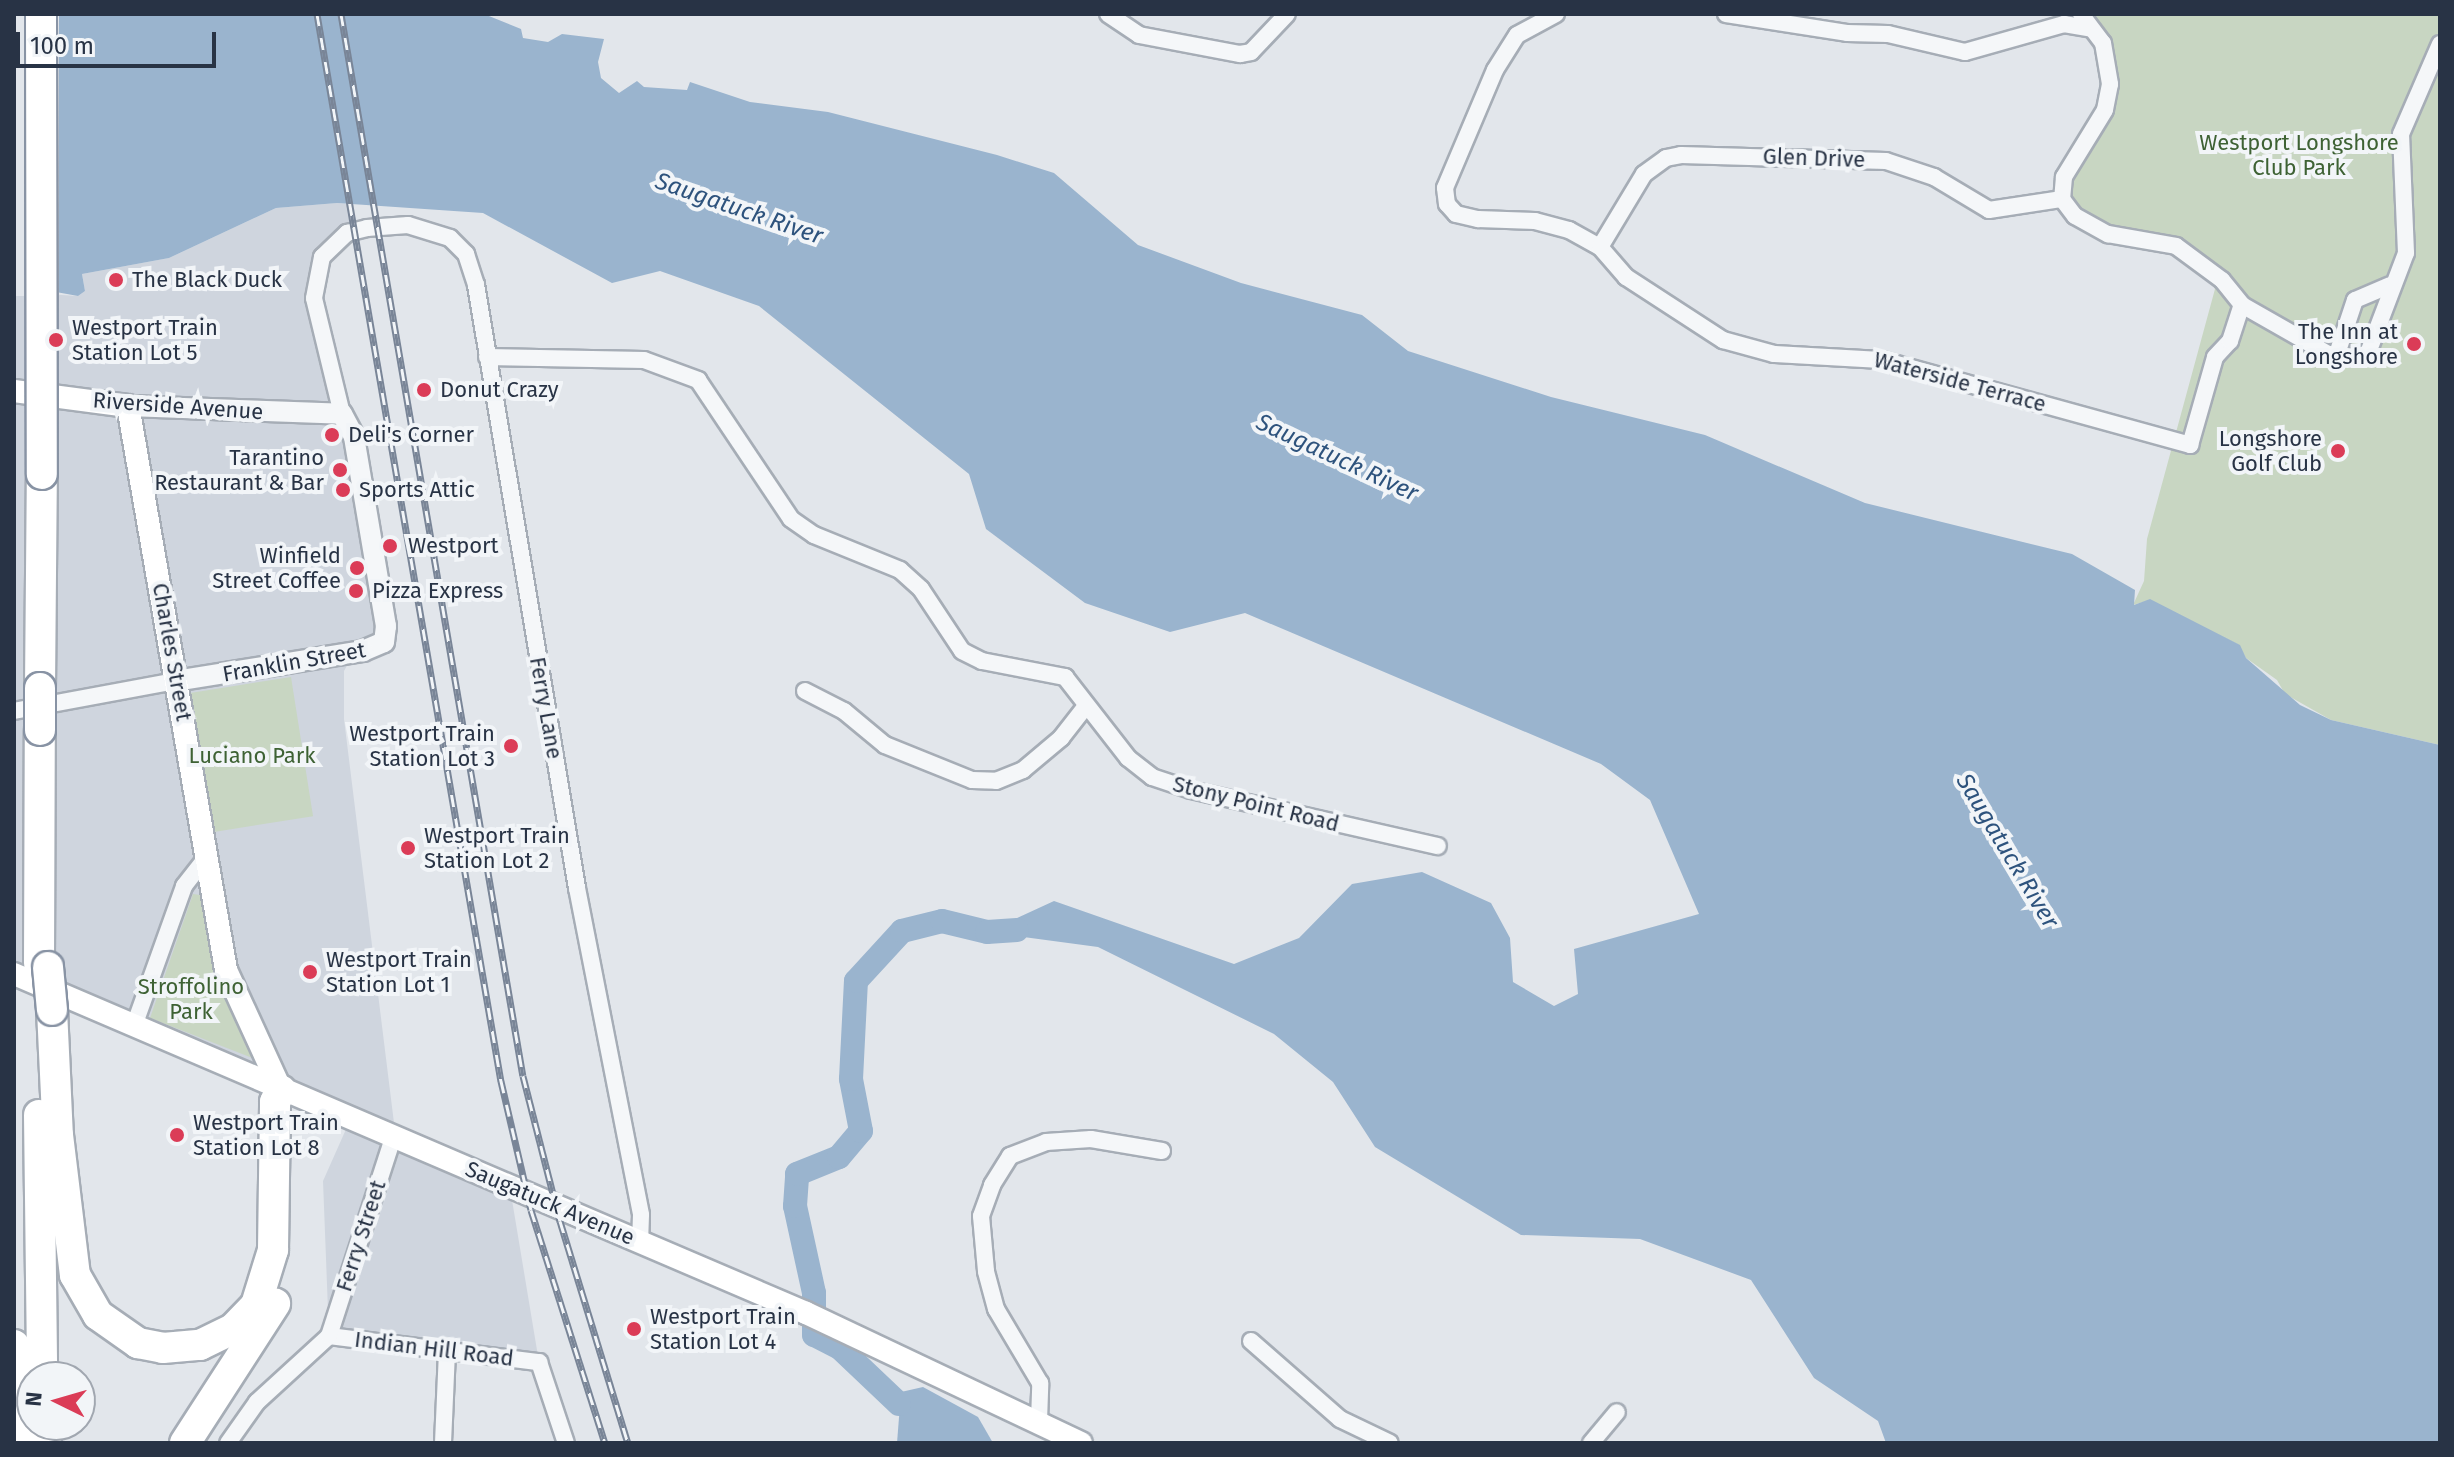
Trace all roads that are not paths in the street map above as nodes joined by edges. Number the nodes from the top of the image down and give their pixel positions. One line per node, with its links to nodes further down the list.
1 (41, 14): 26 (highway, bridge)
2 (1108, 14): 3 (street)
3 (1287, 14)
4 (1556, 14): 12 (street, Waterside Terrace)
5 (1726, 14): 9 (street)
6 (2058, 14): 9 (street)
7 (2081, 14): 8 (street)
8 (2091, 29): 9 (street); 11 (street)
9 (2043, 30)
10 (2440, 44): 13 (street)
11 (2062, 199): 12 (street, Glen Drive); 14 (street)
12 (1600, 247): 14 (street, Waterside Terrace)
13 (2390, 285): 16 (street); 16 (street)
14 (2242, 305): 16 (street)
15 (487, 357): 19 (street, Ferry Lane); 22 (street, Stony Point Road); 32 (street, Ferry Lane)
16 (2336, 357)
17 (14, 391): 18 (main road, Riverside Avenue)
18 (128, 406): 19 (street, Riverside Avenue); 20 (main road, Charles Street)
19 (342, 414): 20 (street, Franklin Street)
20 (176, 681): 23 (street, Franklin Street); 25 (main road, Charles Street)
21 (805, 691): 22 (street)
22 (1085, 707): 24 (street, Stony Point Road)
23 (14, 711)
24 (1438, 846)
25 (206, 858): 28 (street); 29 (main road, Charles Street)
26 (34, 968): 27 (highway); 28 (main road, Saugatuck Avenue)
27 (45, 1008): 29 (highway); 37 (highway)
28 (134, 1026): 29 (main road, Saugatuck Avenue)
29 (281, 1090): 30 (main road, Saugatuck Avenue); 41 (highway)
30 (394, 1135): 32 (main road, Saugatuck Avenue); 33 (street, Ferry Street)
31 (1162, 1151): 39 (street)
32 (640, 1241): 39 (main road, Saugatuck Avenue)
33 (329, 1336): 36 (street, Indian Hill Road); 42 (street)
34 (1251, 1341): 46 (street)
35 (14, 1345): 40 (highway)
36 (447, 1353): 43 (street); 44 (street, Indian Hill Road)
37 (42, 1361)
38 (1617, 1412): 47 (street)
39 (1039, 1421): 45 (main road, Saugatuck Avenue)
40 (19, 1443)
41 (185, 1443)
42 (228, 1443)
43 (443, 1443)
44 (566, 1443)
45 (1081, 1443)
46 (1390, 1443)
47 (1591, 1443)

